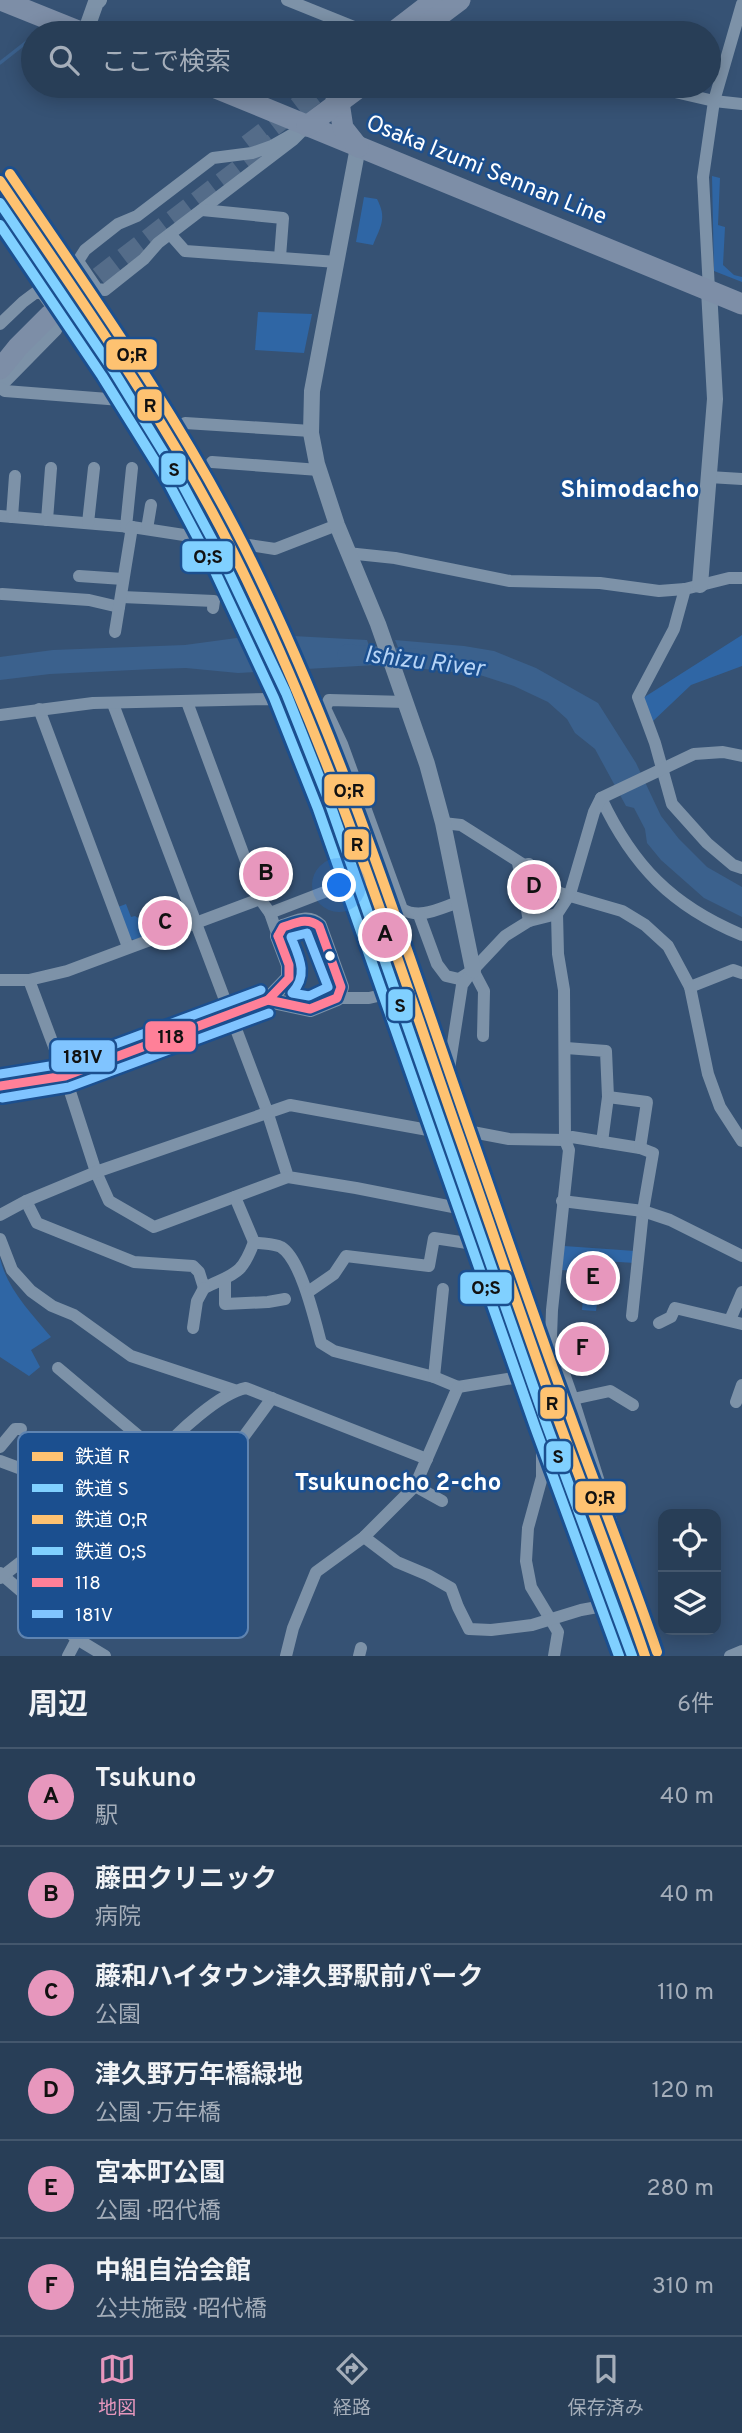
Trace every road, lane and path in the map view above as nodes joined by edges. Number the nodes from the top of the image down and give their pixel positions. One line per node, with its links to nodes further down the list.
1 (1, 0): 9 (main road)
2 (99, 0): 10 (street)
3 (416, 0): 12 (main road)
4 (435, 0): 13 (main road)
5 (460, 0): 14 (main road)
6 (475, 0): 15 (main road)
7 (291, 1): 11 (street)
8 (742, 4): 16 (street)
9 (54, 21)
10 (89, 21)
11 (341, 21)
12 (387, 21)
13 (408, 21)
14 (432, 21)
15 (448, 21)
16 (721, 77)
17 (240, 98): 24 (main road, Osaka Izumi Sennan Line)
18 (335, 98): 24 (main road)
19 (339, 98): 25 (main road)
20 (701, 98): 22 (street)
21 (715, 98): 22 (street)
22 (714, 101): 23 (street); 30 (street)
23 (742, 104)
24 (307, 126): 25 (main road, Osaka Izumi Sennan Line); 26 (street); 27 (street)
25 (358, 147): 29 (street); 30 (main road, Osaka Izumi Sennan Line)
26 (202, 210): 27 (street); 28 (street)
27 (170, 234): 28 (street)
28 (280, 257): 29 (street)
29 (337, 262): 38 (street)
30 (709, 290): 31 (main road, Osaka Izumi Sennan Line); 45 (street)
31 (742, 304)
32 (0, 324): 35 (street)
33 (0, 346): 34 (main road)
34 (0, 369)
35 (0, 388): 36 (street)
36 (121, 400)
37 (185, 423): 38 (street)
38 (311, 431): 43 (street)
39 (212, 462): 43 (street)
40 (51, 468): 50 (street)
41 (94, 468): 51 (street)
42 (132, 468): 53 (street)
43 (319, 470): 52 (street)
44 (15, 476): 49 (street)
45 (709, 477): 46 (street); 60 (street)
46 (742, 479)
47 (181, 497): 55 (street)
48 (151, 505): 54 (street)
49 (6, 516): 50 (street)
50 (47, 520): 51 (street)
51 (88, 523): 53 (street)
52 (337, 525): 55 (street); 56 (street)
53 (129, 527): 54 (street); 59 (street)
54 (147, 529): 55 (street)
55 (201, 538)
56 (347, 552): 60 (street); 66 (street)
57 (79, 576): 59 (street)
58 (742, 578): 60 (street)
59 (123, 579): 62 (street)
60 (692, 587): 71 (street)
61 (7, 597): 62 (street)
62 (120, 602): 63 (street); 64 (street)
63 (213, 608)
64 (115, 632)
65 (187, 702): 67 (street); 77 (street); 79 (street)
66 (406, 702): 73 (street); 81 (street)
67 (113, 704): 68 (street); 83 (street)
68 (39, 709): 69 (street); 86 (street)
69 (0, 715)
70 (742, 756): 71 (street)
71 (660, 771): 72 (street); 75 (street)
72 (605, 796): 76 (street); 84 (street)
73 (443, 823): 74 (street); 78 (street)
74 (523, 865): 76 (street); 82 (street)
75 (742, 868)
76 (565, 893): 80 (street); 91 (street)
77 (260, 899): 79 (street); 83 (street)
78 (459, 902): 81 (street); 87 (street)
79 (270, 913): 85 (street)
80 (557, 914): 82 (street); 96 (street)
81 (419, 915): 87 (street)
82 (529, 921): 87 (street)
83 (194, 923): 86 (street); 94 (street)
84 (742, 935)
85 (278, 936): 92 (street); 93 (street)
86 (128, 947): 90 (street)
87 (473, 970): 95 (street); 97 (street)
88 (742, 975): 91 (street)
89 (0, 980): 90 (street)
90 (29, 980): 98 (street)
91 (690, 987): 104 (street)
92 (337, 998): 93 (street); 97 (street)
93 (268, 1000): 94 (street)
94 (229, 1015): 98 (street); 101 (street)
95 (483, 1036)
96 (566, 1048): 100 (street); 103 (street)
97 (434, 1074): 102 (street); 103 (street)
98 (65, 1076): 99 (street); 107 (street)
99 (0, 1086)
100 (608, 1097): 105 (street); 106 (street)
101 (267, 1111): 102 (street); 107 (street); 108 (street)
102 (439, 1132): 112 (street)
103 (565, 1140): 105 (street); 111 (street)
104 (742, 1141)
105 (602, 1142): 106 (street)
106 (640, 1148): 113 (street)
107 (96, 1172): 109 (street); 110 (street)
108 (288, 1177): 109 (street); 112 (street)
109 (235, 1197): 116 (street)
110 (26, 1200): 114 (street); 120 (street)
111 (562, 1201): 113 (street); 129 (street)
112 (463, 1209): 117 (street)
113 (643, 1211): 118 (street); 125 (street)
114 (0, 1215)
115 (0, 1239): 135 (street)
116 (254, 1241): 119 (street); 122 (street)
117 (474, 1244): 122 (street); 132 (street)
118 (742, 1256)
119 (225, 1280): 120 (street); 124 (street)
120 (204, 1288): 128 (street)
121 (443, 1289): 131 (street)
122 (308, 1292): 131 (street)
123 (742, 1292): 126 (street)
124 (285, 1299)
125 (632, 1316)
126 (736, 1322): 127 (street)
127 (659, 1323)
128 (193, 1328)
129 (551, 1337): 132 (street); 137 (street)
130 (58, 1367): 141 (street)
131 (434, 1377): 134 (street)
132 (519, 1377): 134 (street); 155 (street)
133 (742, 1385): 138 (street)
134 (458, 1387): 145 (street)
135 (234, 1390): 136 (street); 142 (street)
136 (272, 1398): 143 (street); 145 (street)
137 (573, 1399): 139 (street); 154 (street)
138 (736, 1402)
139 (633, 1405)
140 (21, 1429): 144 (street)
141 (134, 1432)
142 (179, 1432)
143 (247, 1432)
144 (0, 1447)
145 (427, 1459): 148 (street)
146 (0, 1461): 147 (street)
147 (18, 1468)
148 (415, 1486): 149 (street); 150 (street)
149 (442, 1502)
150 (364, 1537): 155 (street); 160 (street)
151 (18, 1563): 152 (street)
152 (1, 1575): 153 (street)
153 (18, 1589)
154 (636, 1600): 155 (street); 162 (street)
155 (550, 1619): 161 (street)
156 (77, 1639): 158 (street); 159 (street)
157 (742, 1651): 163 (street)
158 (68, 1656)
159 (105, 1656)
160 (286, 1656)
161 (554, 1656)
162 (657, 1656)
163 (730, 1656)

